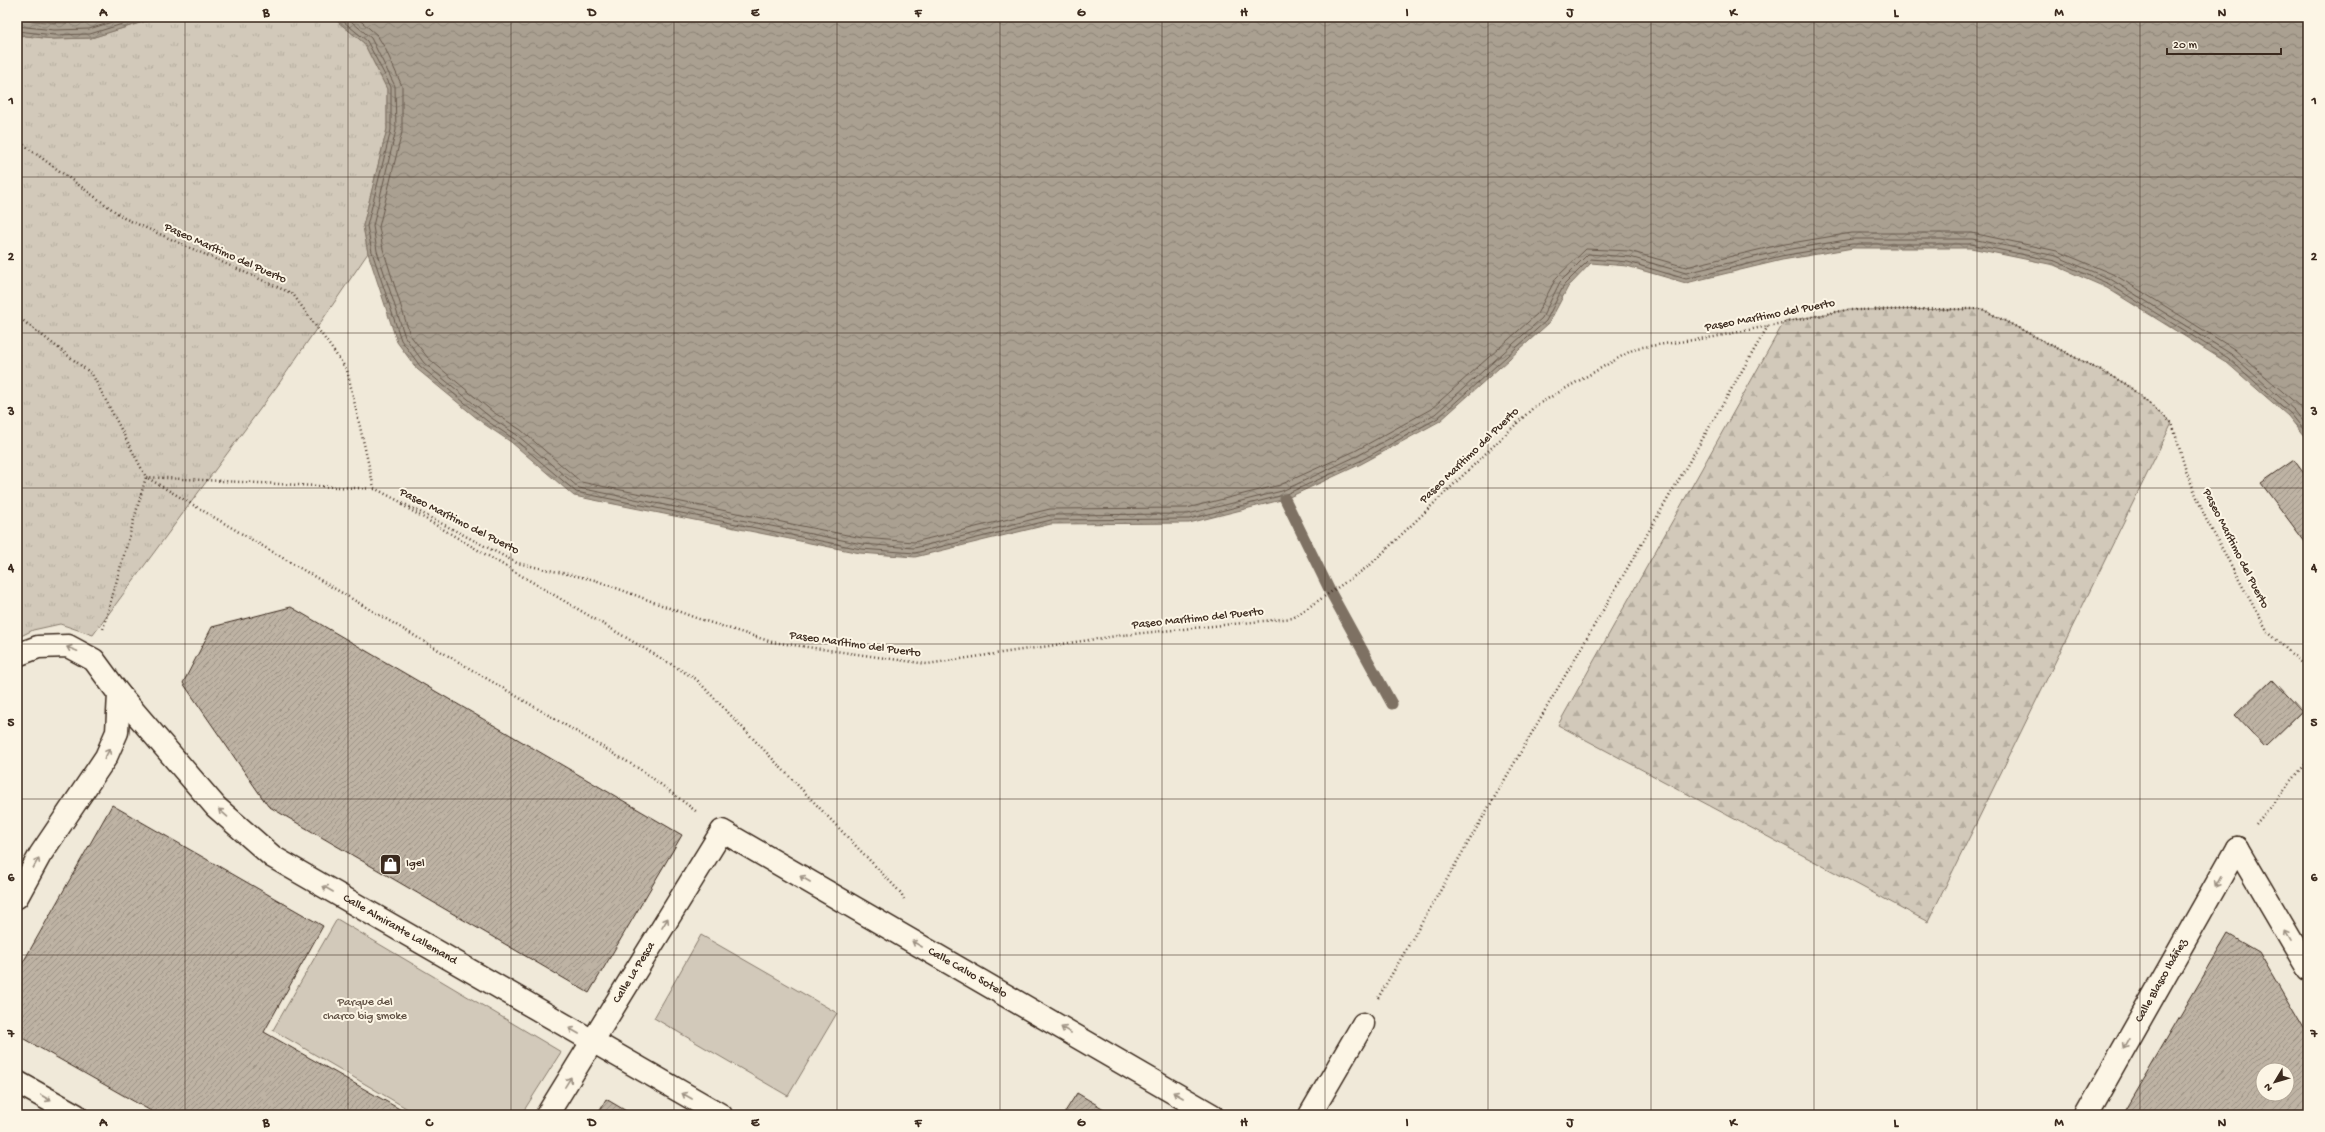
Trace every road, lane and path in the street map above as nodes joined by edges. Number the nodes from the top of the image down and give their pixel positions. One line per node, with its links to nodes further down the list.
1 (17, 140): 5 (path, Paseo Marítimo del Puerto)
2 (17, 316): 4 (path)
3 (1768, 326): 5 (path, Paseo Marítimo del Puerto); 8 (path, Paseo Marítimo del Puerto); 16 (path)
4 (146, 476): 5 (path); 7 (path); 11 (path)
5 (374, 488): 14 (path)
6 (17, 655): 7 (street, one-way to 6)
7 (94, 660): 9 (street, Calle Almirante Lallemand)
8 (2308, 669)
9 (119, 694): 13 (street, one-way to 9); 17 (street, Calle Almirante Lallemand, one-way to 9)
10 (2308, 760): 12 (path)
11 (722, 831): 17 (street, Calle La Pesca, one-way to 11); 22 (street, Calle Calvo Sotelo, one-way to 11)
12 (2237, 848): 15 (street, one-way to 12); 24 (street, Calle Blasco Ibáñez, one-way to 24)
13 (17, 897)
14 (907, 906)
15 (2308, 969)
16 (1363, 1024): 23 (street)
17 (593, 1042): 20 (street, Calle La Pesca, one-way to 17); 21 (street, Calle Almirante Lallemand, one-way to 17)
18 (17, 1082): 19 (street, one-way to 19)
19 (76, 1115)
20 (547, 1115)
21 (721, 1115)
22 (1212, 1115)
23 (1310, 1115)
24 (2086, 1115)

